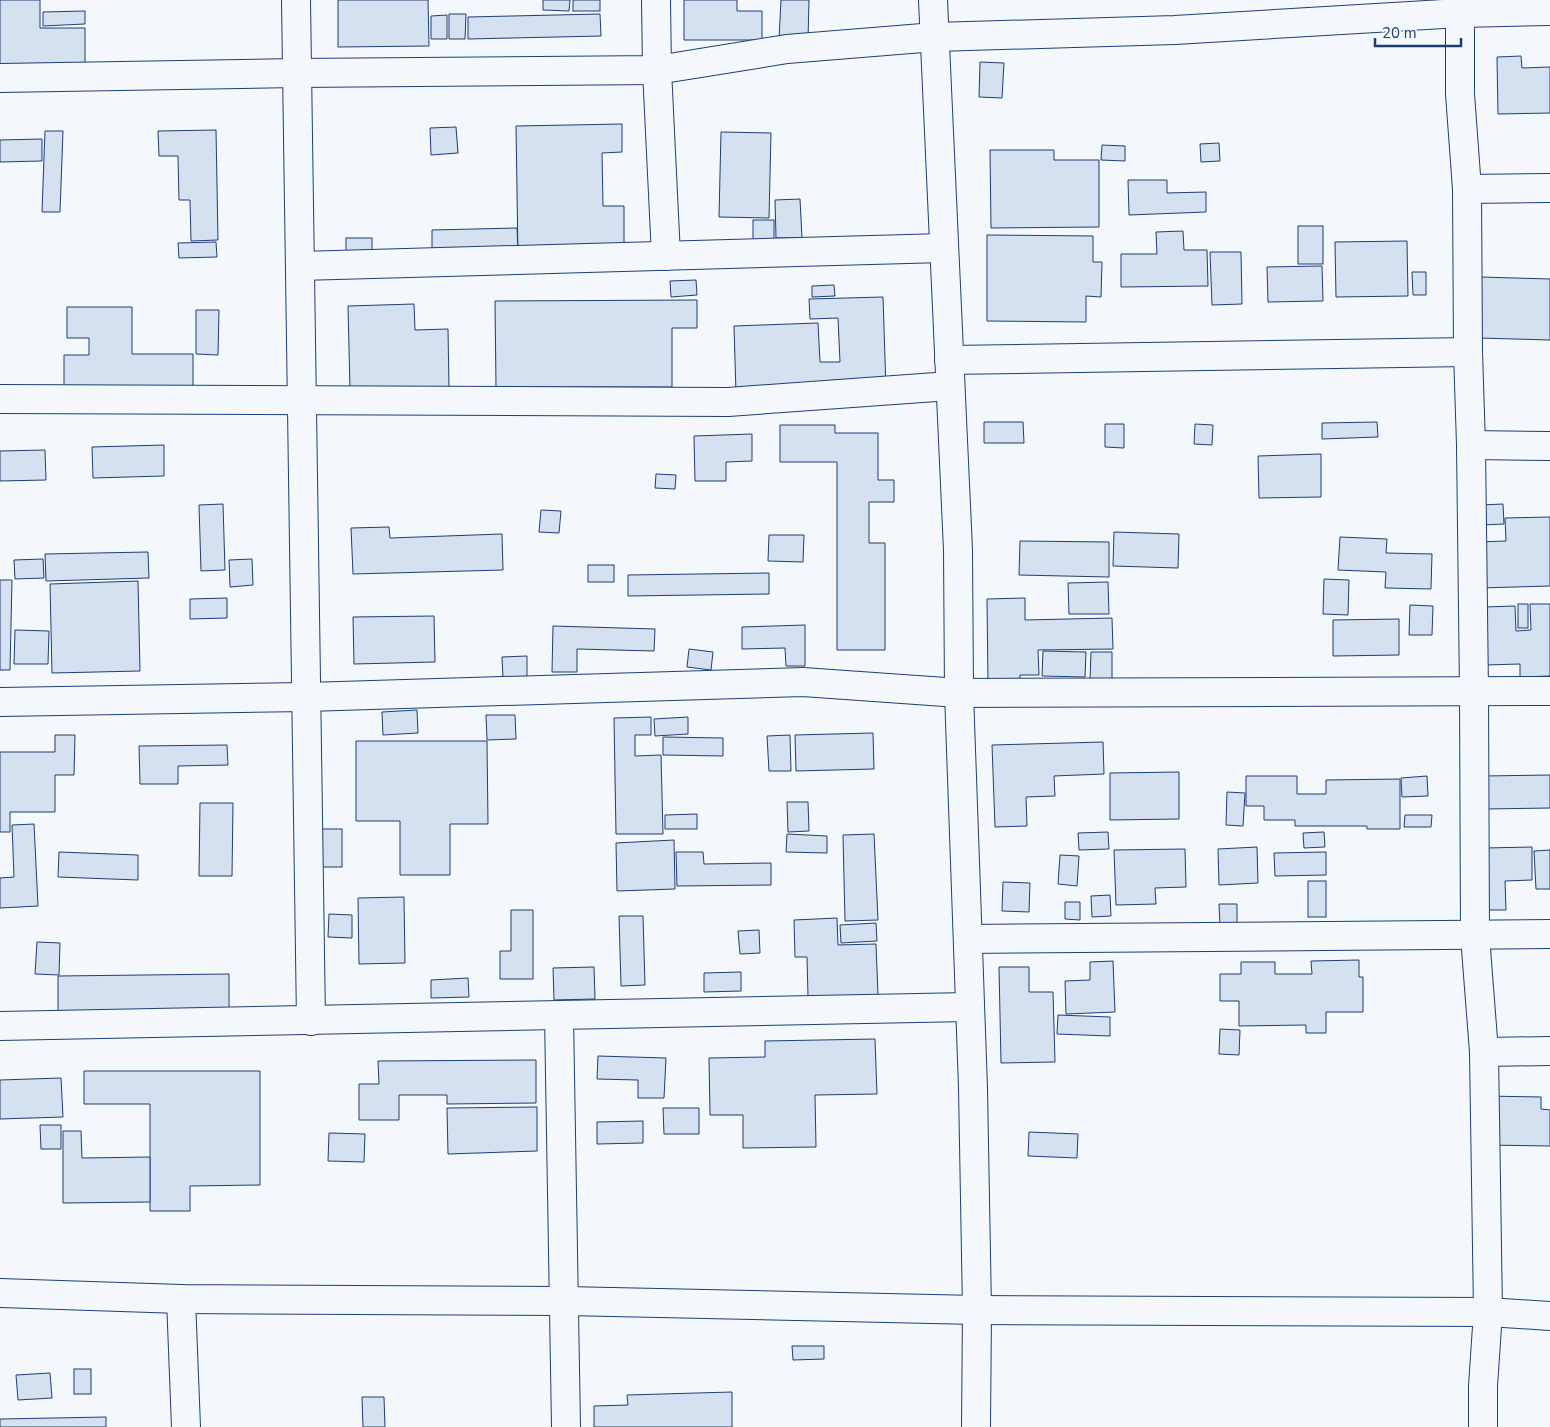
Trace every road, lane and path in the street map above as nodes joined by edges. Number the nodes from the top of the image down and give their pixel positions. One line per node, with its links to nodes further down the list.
1 (296, 0): 8 (street)
2 (656, 0): 7 (street)
3 (933, 0): 6 (street)
4 (1550, 11): 5 (street)
5 (1460, 13): 6 (street); 11 (street)
6 (935, 37): 7 (street); 12 (street)
7 (657, 70): 8 (street); 13 (street)
8 (296, 73): 9 (street); 14 (street)
9 (0, 78)
10 (1550, 188): 11 (street)
11 (1467, 189): 15 (street)
12 (944, 248): 13 (street); 16 (street)
13 (666, 256): 14 (street)
14 (300, 266): 18 (street)
15 (1468, 352): 16 (street); 19 (street)
16 (950, 373): 18 (street); 23 (street)
17 (0, 399): 18 (street)
18 (302, 402): 24 (street)
19 (1471, 445): 20 (street); 21 (street)
20 (1550, 446)
21 (1474, 691): 22 (street); 23 (street); 27 (street)
22 (1550, 691)
23 (959, 693): 24 (street); 28 (street)
24 (307, 697): 25 (street); 31 (street)
25 (0, 702)
26 (1550, 934): 27 (street)
27 (1475, 936): 28 (street); 34 (street)
28 (968, 939): 29 (street)
29 (969, 1006): 30 (street); 38 (street)
30 (559, 1016): 31 (street); 37 (street)
31 (312, 1021): 32 (street)
32 (0, 1026)
33 (1550, 1051): 34 (street)
34 (1484, 1052): 39 (street)
35 (0, 1293): 36 (street)
36 (181, 1300): 37 (street); 41 (street)
37 (565, 1301): 38 (street); 42 (street)
38 (977, 1310): 39 (street); 43 (street)
39 (1488, 1312): 40 (street); 44 (street)
40 (1550, 1316)
41 (186, 1427)
42 (566, 1427)
43 (976, 1427)
44 (1483, 1427)

